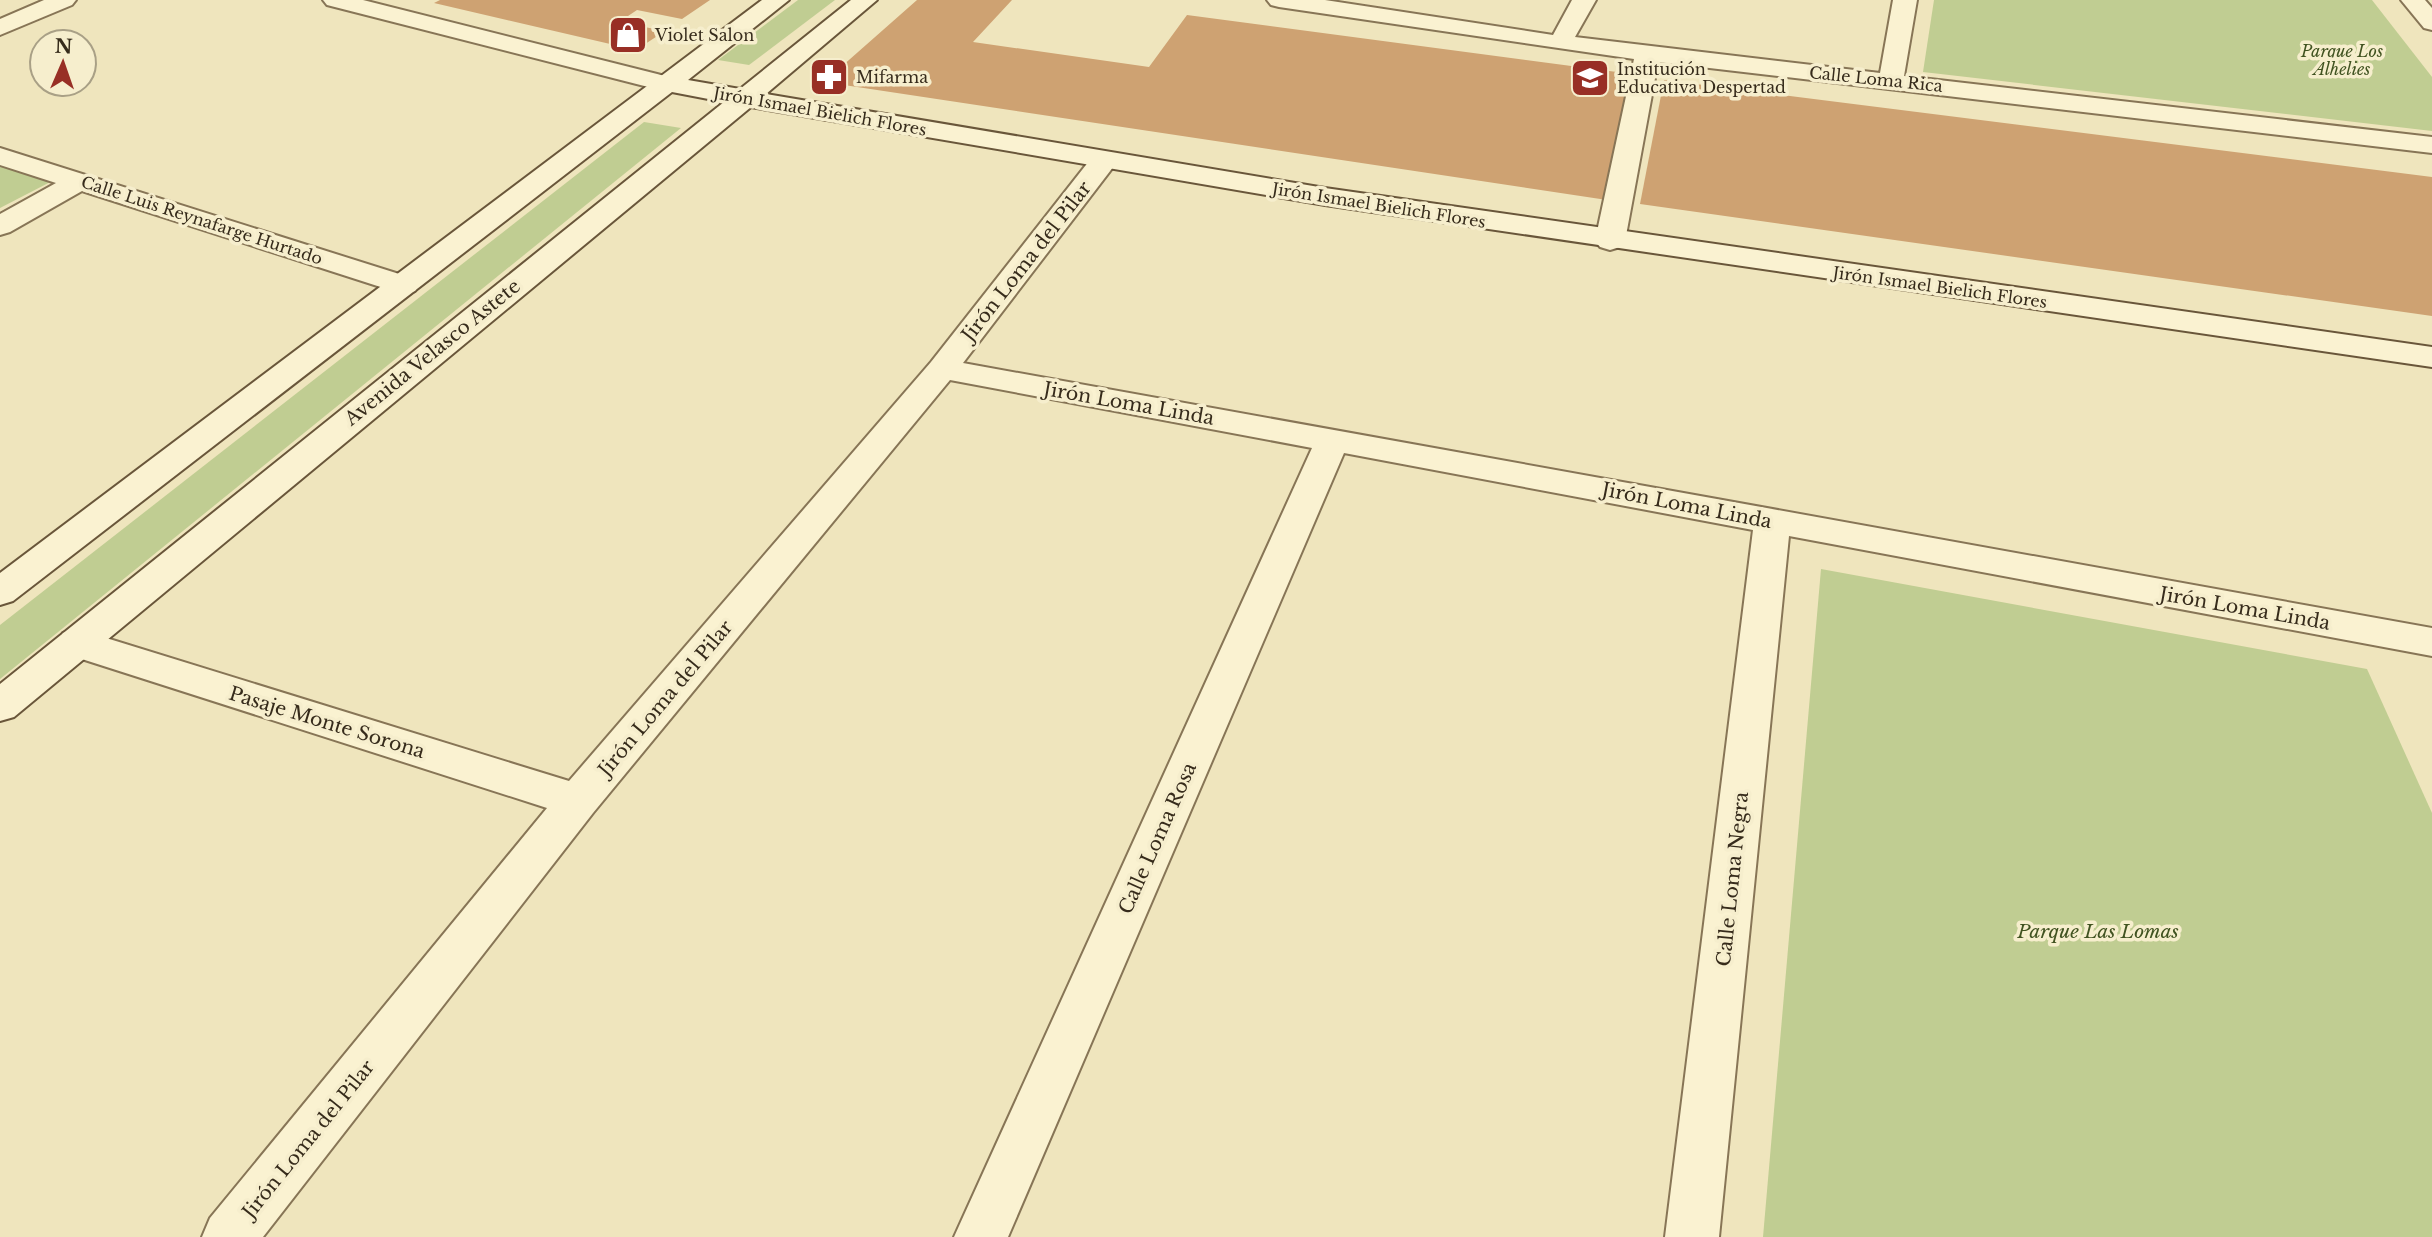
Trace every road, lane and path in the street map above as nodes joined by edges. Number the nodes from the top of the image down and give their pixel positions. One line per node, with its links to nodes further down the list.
1 (64, 0): 11 (street)
2 (335, 0): 9 (street, Jirón Ismael Bielich Flores)
3 (777, 0): 15 (street)
4 (865, 0): 16 (street, Avenida Velasco Astete)
5 (1279, 0): 12 (street, Calle Loma Rica)
6 (1584, 0): 12 (street)
7 (1905, 0): 14 (street)
8 (2413, 0): 10 (street)
9 (383, 5): 15 (street, Jirón Ismael Bielich Flores)
10 (2432, 23)
11 (0, 28)
12 (1560, 43): 13 (street, Calle Loma Rica)
13 (1647, 54): 14 (street, Calle Loma Rica); 22 (street)
14 (1891, 80): 17 (street, Calle Loma Rica)
15 (664, 83): 16 (street, Jirón Ismael Bielich Flores); 23 (street)
16 (743, 98): 19 (street, Jirón Ismael Bielich Flores); 29 (street, Avenida Velasco Astete)
17 (2432, 145)
18 (0, 156): 20 (street, Calle Luis Reynafarge Hurtado)
19 (1103, 162): 22 (street, Jirón Ismael Bielich Flores); 25 (street, Jirón Loma del Pilar)
20 (80, 181): 21 (street); 23 (street, Calle Luis Reynafarge Hurtado)
21 (0, 226)
22 (1610, 241): 24 (street, Jirón Ismael Bielich Flores)
23 (404, 285): 28 (street)
24 (2432, 358)
25 (942, 369): 26 (street, Jirón Loma Linda); 32 (street, Jirón Loma del Pilar)
26 (1333, 439): 27 (street, Jirón Loma Linda); 34 (street, Calle Loma Rosa)
27 (1772, 521): 30 (street, Jirón Loma Linda); 35 (street, Calle Loma Negra)
28 (0, 592)
29 (76, 643): 31 (street, Avenida Velasco Astete); 32 (street, Pasaje Monte Sorona)
30 (2427, 649)
31 (0, 706)
32 (578, 801): 33 (street, Jirón Loma del Pilar)
33 (229, 1237)
34 (981, 1237)
35 (1692, 1237)

